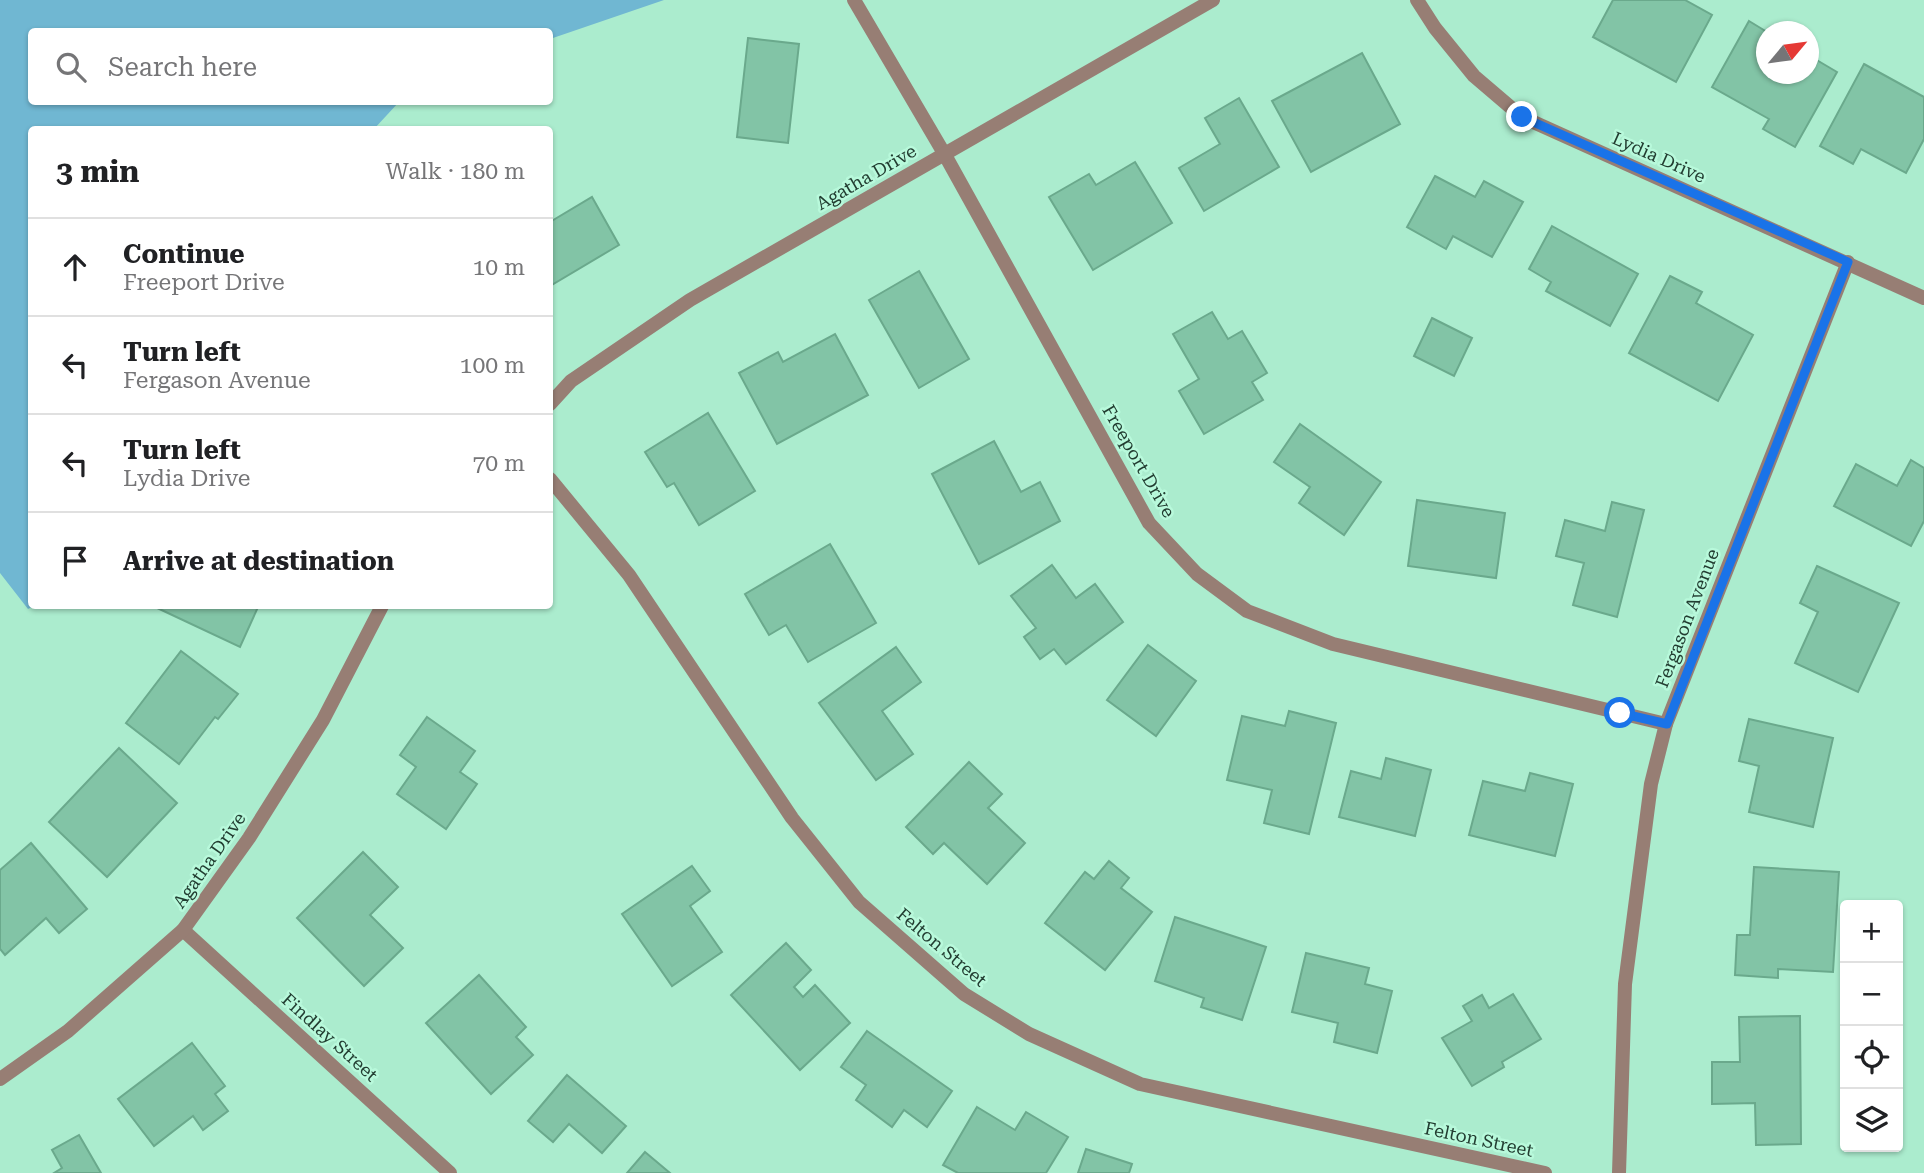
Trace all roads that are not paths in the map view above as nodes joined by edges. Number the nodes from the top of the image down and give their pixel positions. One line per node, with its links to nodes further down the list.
1 (854, 0): 4 (street, Freeport Drive)
2 (1213, 0): 4 (street, Agatha Drive)
3 (1417, 0): 5 (street, Lydia Drive)
4 (945, 155): 7 (street, Agatha Drive); 10 (street, Freeport Drive)
5 (1848, 262): 6 (street, Lydia Drive); 10 (street, Fergason Avenue)
6 (1924, 298)
7 (553, 401)
8 (553, 483): 14 (street, Felton Street)
9 (380, 609): 11 (street, Agatha Drive)
10 (1667, 724): 15 (street, Fergason Avenue)
11 (183, 930): 12 (street, Agatha Drive); 13 (street, Findlay Street)
12 (0, 1079)
13 (450, 1173)
14 (1545, 1173)
15 (1619, 1173)

